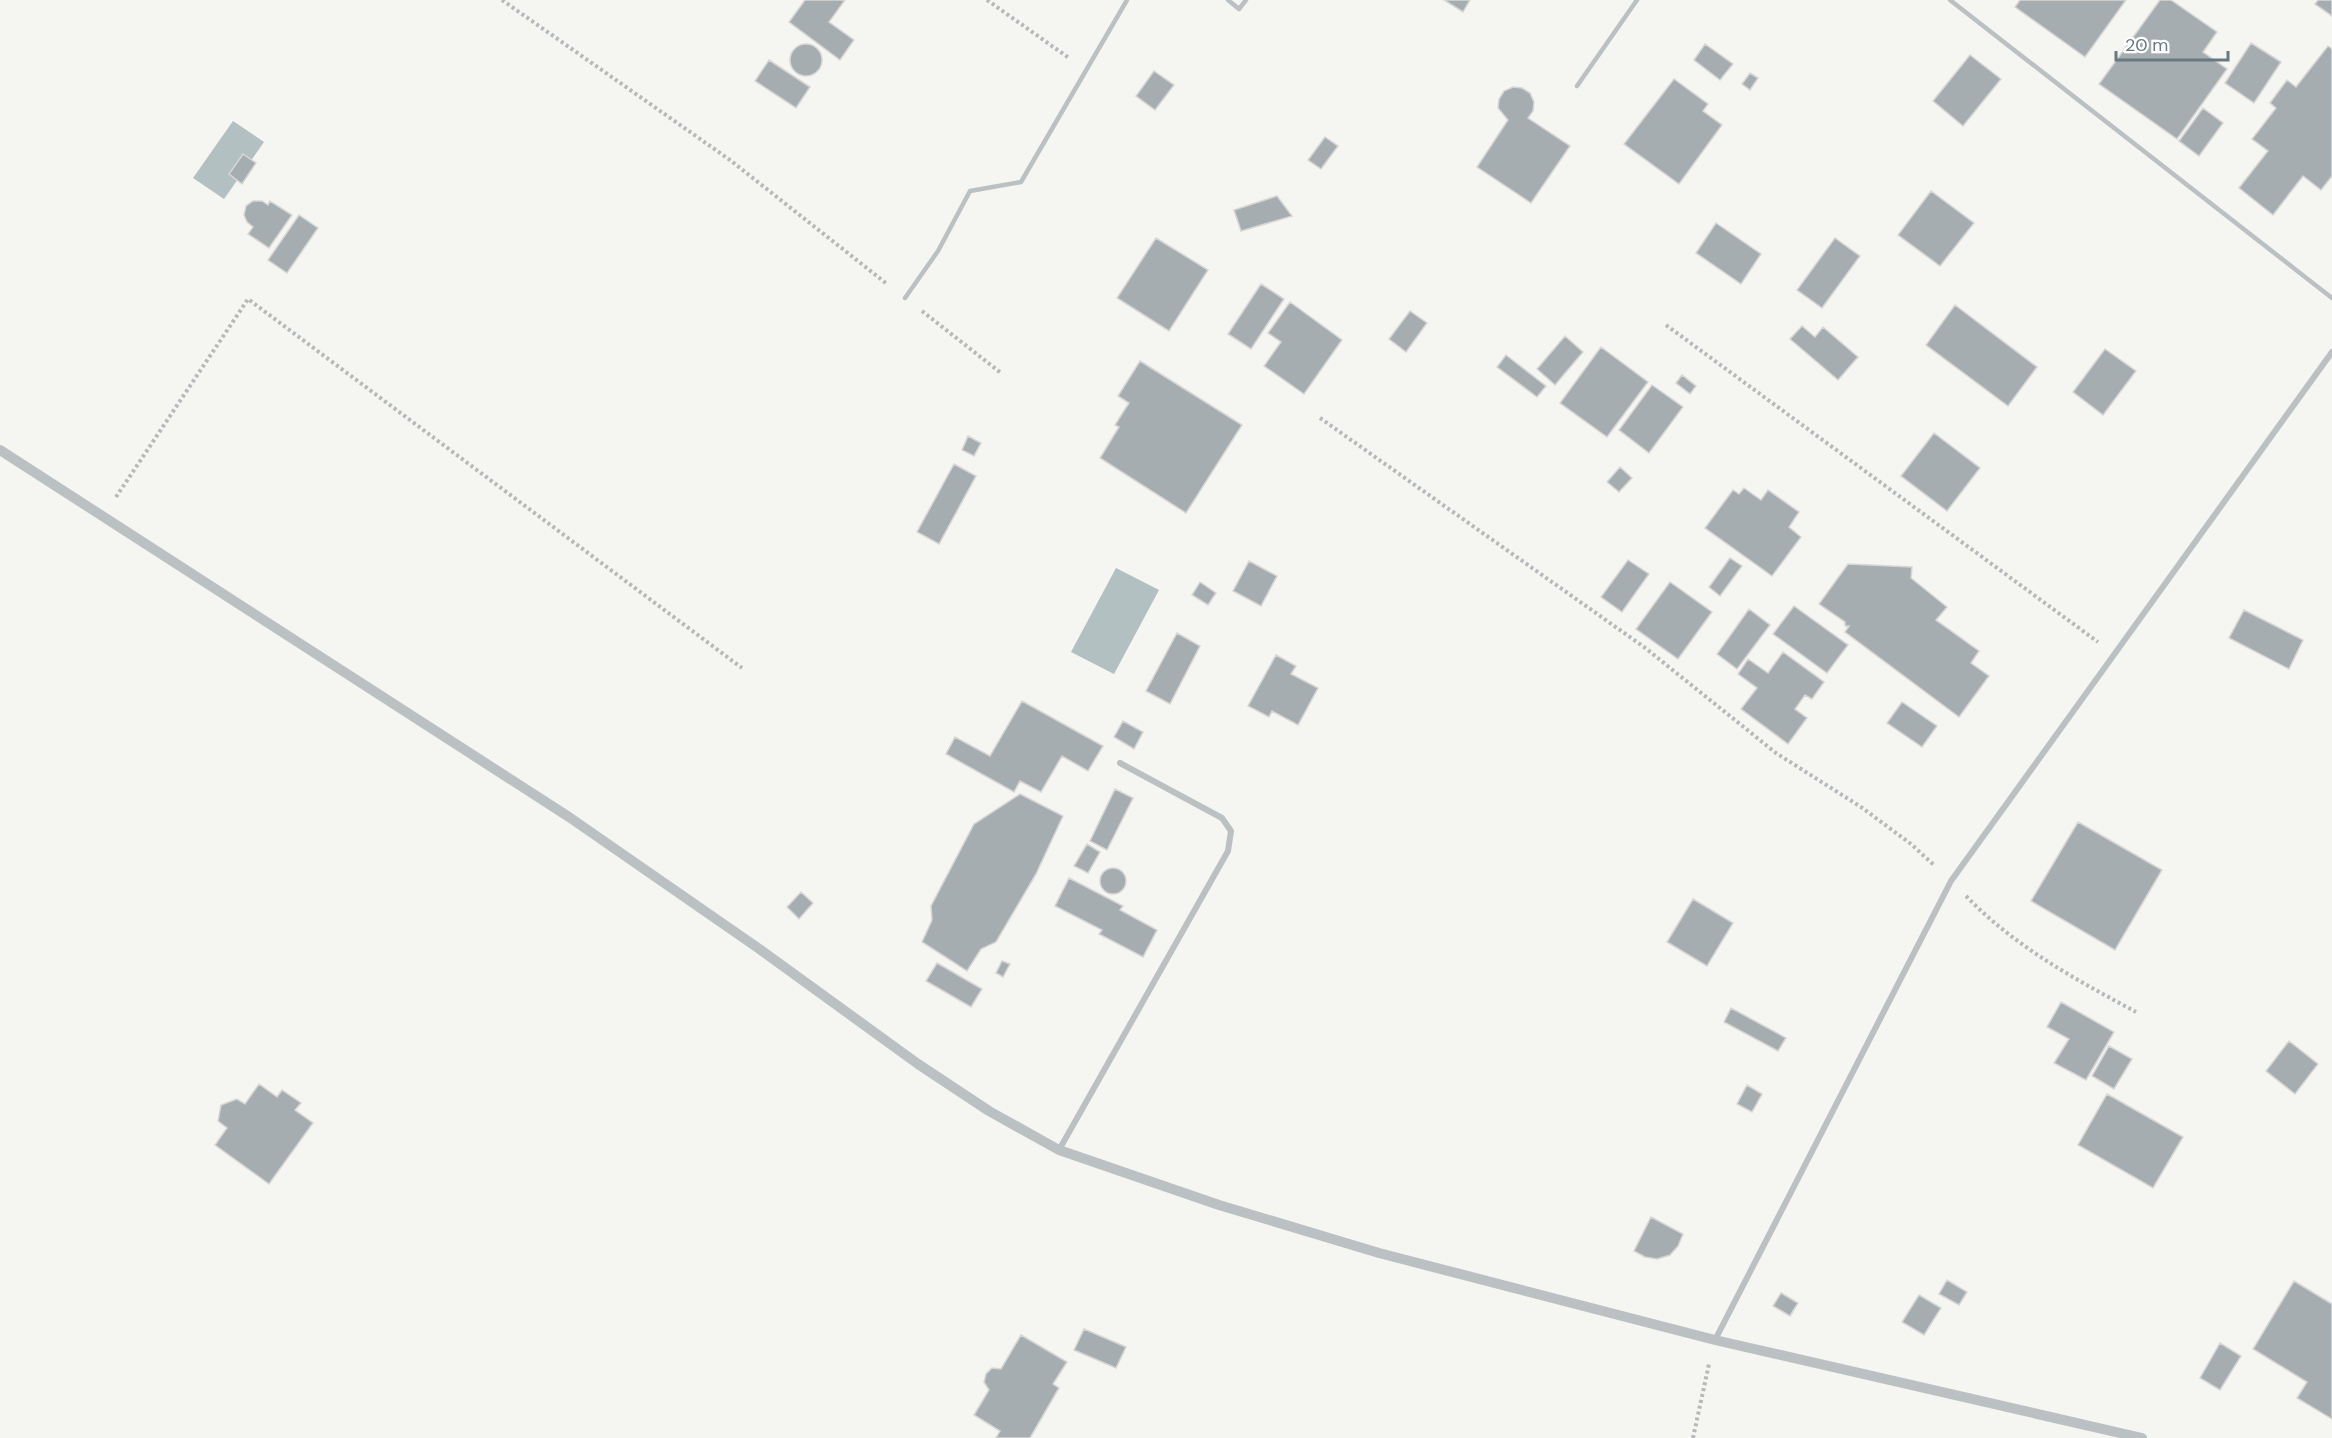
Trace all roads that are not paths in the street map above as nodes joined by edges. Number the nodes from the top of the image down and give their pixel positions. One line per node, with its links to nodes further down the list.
1 (1127, 0): 7 (lane)
2 (1228, 0): 3 (lane)
3 (1245, 0)
4 (1637, 0): 6 (lane)
5 (1950, 0): 8 (lane)
6 (1577, 86)
7 (905, 298)
8 (2332, 298)
9 (2332, 352): 13 (street)
10 (0, 450): 12 (street)
11 (1120, 763): 12 (street)
12 (1059, 1150): 13 (street)
13 (1715, 1340): 14 (street)
14 (2142, 1438)

